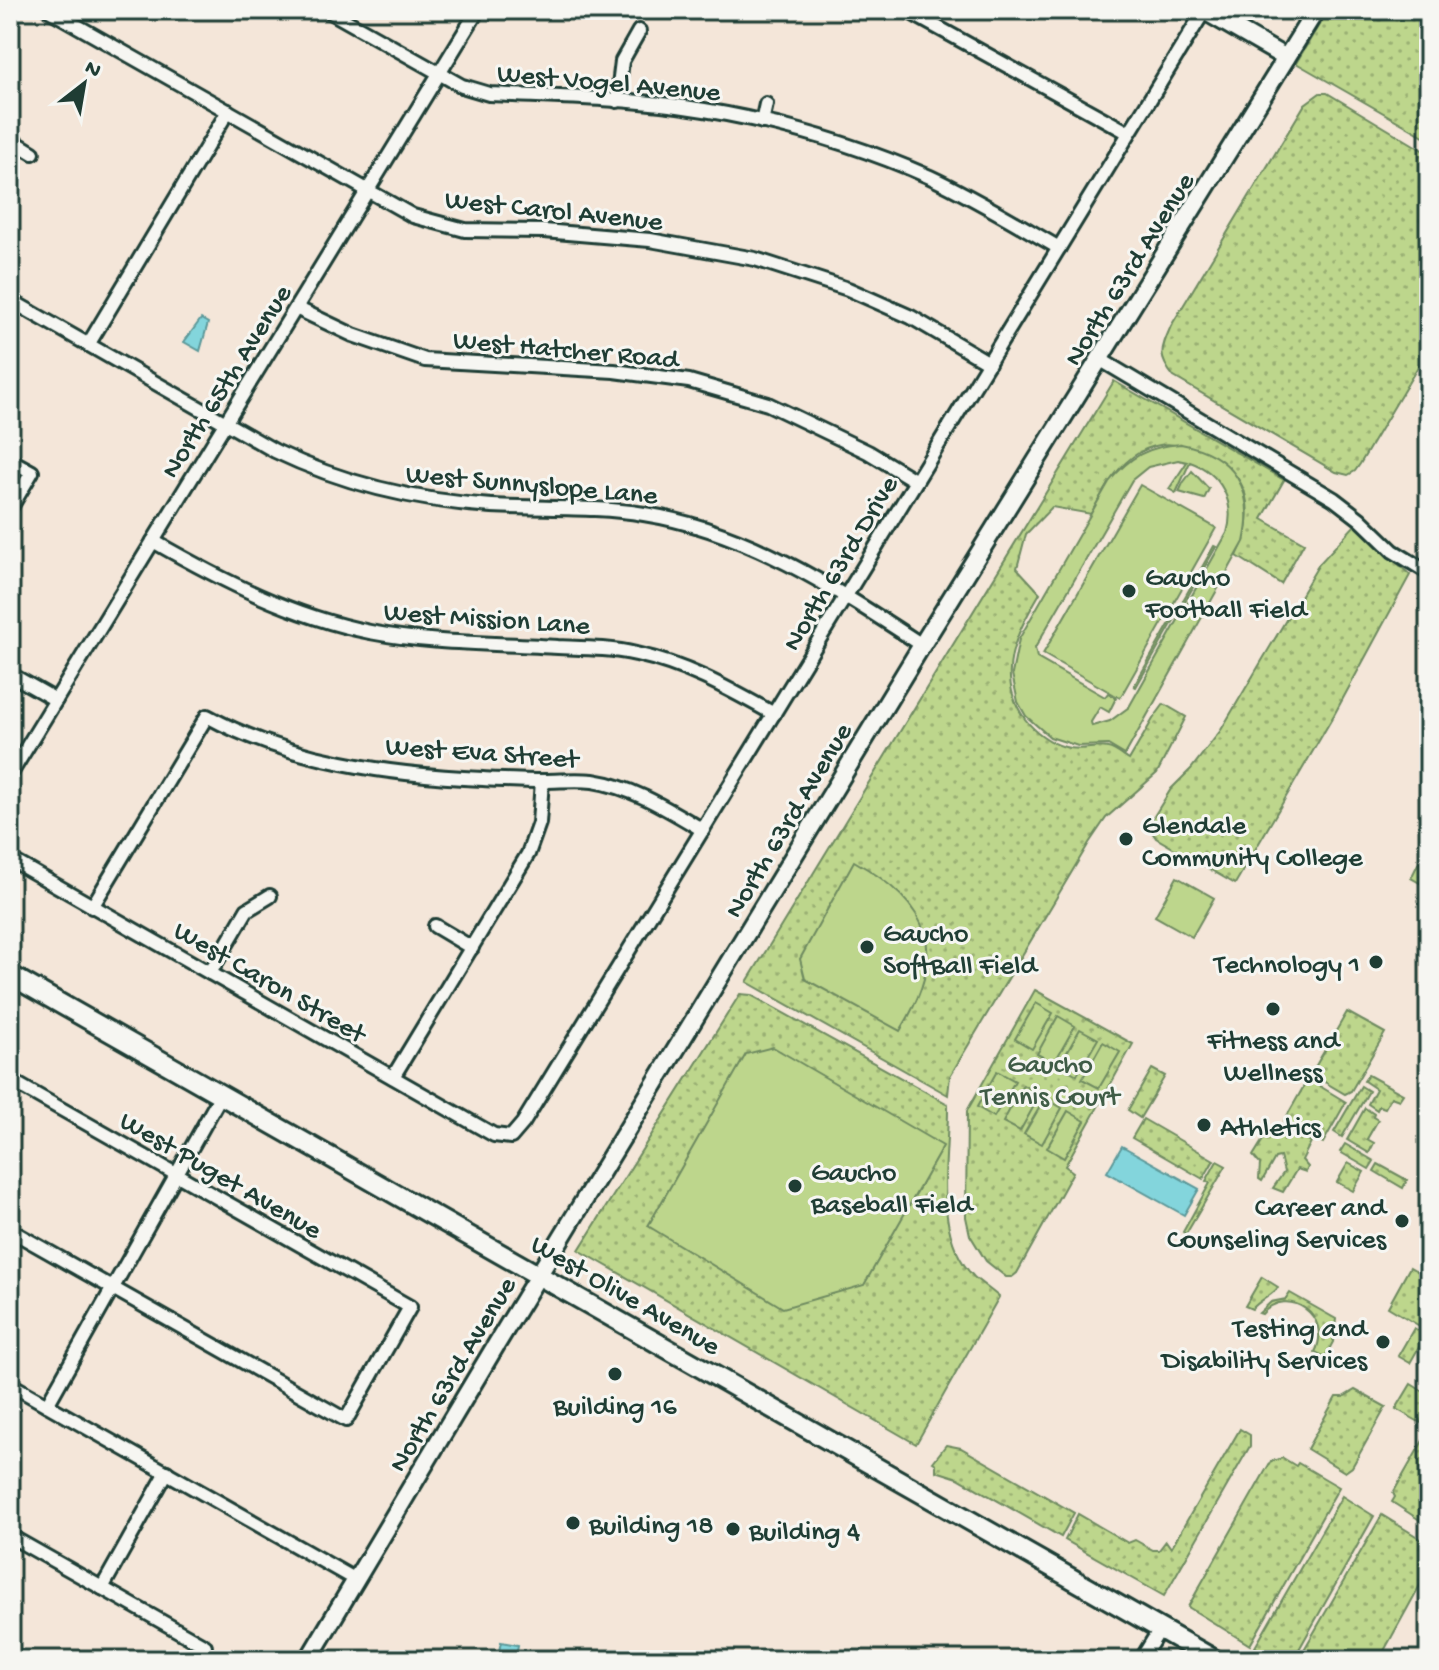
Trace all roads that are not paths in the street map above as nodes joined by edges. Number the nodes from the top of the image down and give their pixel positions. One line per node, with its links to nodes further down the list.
1 (49, 10): 12 (street, West Carol Avenue)
2 (327, 10): 9 (street, West Vogel Avenue)
3 (478, 10): 9 (street, North 65th Avenue)
4 (906, 10): 14 (street)
5 (1203, 10): 8 (street); 14 (street, North 63rd Drive)
6 (1316, 10): 8 (street, North 63rd Avenue)
7 (639, 31): 10 (street)
8 (1286, 58): 22 (street, North 63rd Avenue)
9 (438, 73): 10 (street, West Vogel Avenue); 17 (street, North 65th Avenue)
10 (617, 101): 13 (street, West Vogel Avenue)
11 (766, 104): 13 (street)
12 (228, 111): 17 (street, West Carol Avenue); 21 (street)
13 (762, 122): 18 (street, West Vogel Avenue)
14 (1129, 133): 18 (street, North 63rd Drive)
15 (10, 139): 16 (street)
16 (33, 153)
17 (368, 192): 20 (street, North 65th Avenue); 23 (street, West Carol Avenue)
18 (1059, 248): 23 (street, North 63rd Drive)
19 (10, 300): 21 (street, West Sunnyslope Lane)
20 (296, 308): 24 (street, North 65th Avenue); 26 (street, West Hatcher Road)
21 (88, 345): 24 (street, West Sunnyslope Lane)
22 (1101, 360): 29 (street); 31 (street, North 63rd Avenue)
23 (989, 363): 26 (street, North 63rd Drive)
24 (226, 422): 28 (street, North 65th Avenue); 30 (street, West Sunnyslope Lane)
25 (10, 460): 27 (street)
26 (916, 481): 30 (street, North 63rd Drive)
27 (10, 509)
28 (153, 541): 33 (street, North 65th Avenue); 34 (street, West Mission Lane)
29 (1429, 573)
30 (845, 596): 31 (street, West Sunnyslope Lane); 34 (street, North 63rd Drive)
31 (922, 645): 51 (street, North 63rd Avenue)
32 (10, 674): 33 (street)
33 (56, 700): 35 (street, North 65th Avenue)
34 (774, 714): 37 (street, North 63rd Drive)
35 (10, 775)
36 (542, 781): 37 (street, West Eva Street); 40 (street, West Eva Street); 42 (street)
37 (703, 830): 48 (street, North 63rd Drive)
38 (10, 859): 40 (street, West Caron Street)
39 (270, 896): 43 (street)
40 (92, 907): 43 (street, West Caron Street)
41 (435, 926): 42 (street)
42 (472, 948): 45 (street)
43 (210, 973): 45 (street, West Caron Street)
44 (10, 975): 47 (main road, West Olive Avenue)
45 (393, 1077): 48 (street, West Caron Street)
46 (10, 1080): 49 (street, West Puget Avenue)
47 (221, 1095): 49 (street); 51 (main road, West Olive Avenue)
48 (511, 1137)
49 (176, 1175): 52 (street); 52 (street, West Puget Avenue)
50 (10, 1230): 52 (street)
51 (539, 1275): 57 (street, North 63rd Avenue); 59 (main road, West Olive Avenue)
52 (113, 1288): 54 (street)
53 (10, 1384): 54 (street)
54 (47, 1405): 55 (street)
55 (167, 1472): 57 (street); 58 (street)
56 (10, 1536): 58 (street)
57 (356, 1580): 61 (street, North 63rd Avenue)
58 (102, 1588): 60 (street)
59 (1160, 1629): 62 (street); 63 (main road, West Olive Avenue)
60 (197, 1660)
61 (308, 1660)
62 (1141, 1660)
63 (1215, 1660)

